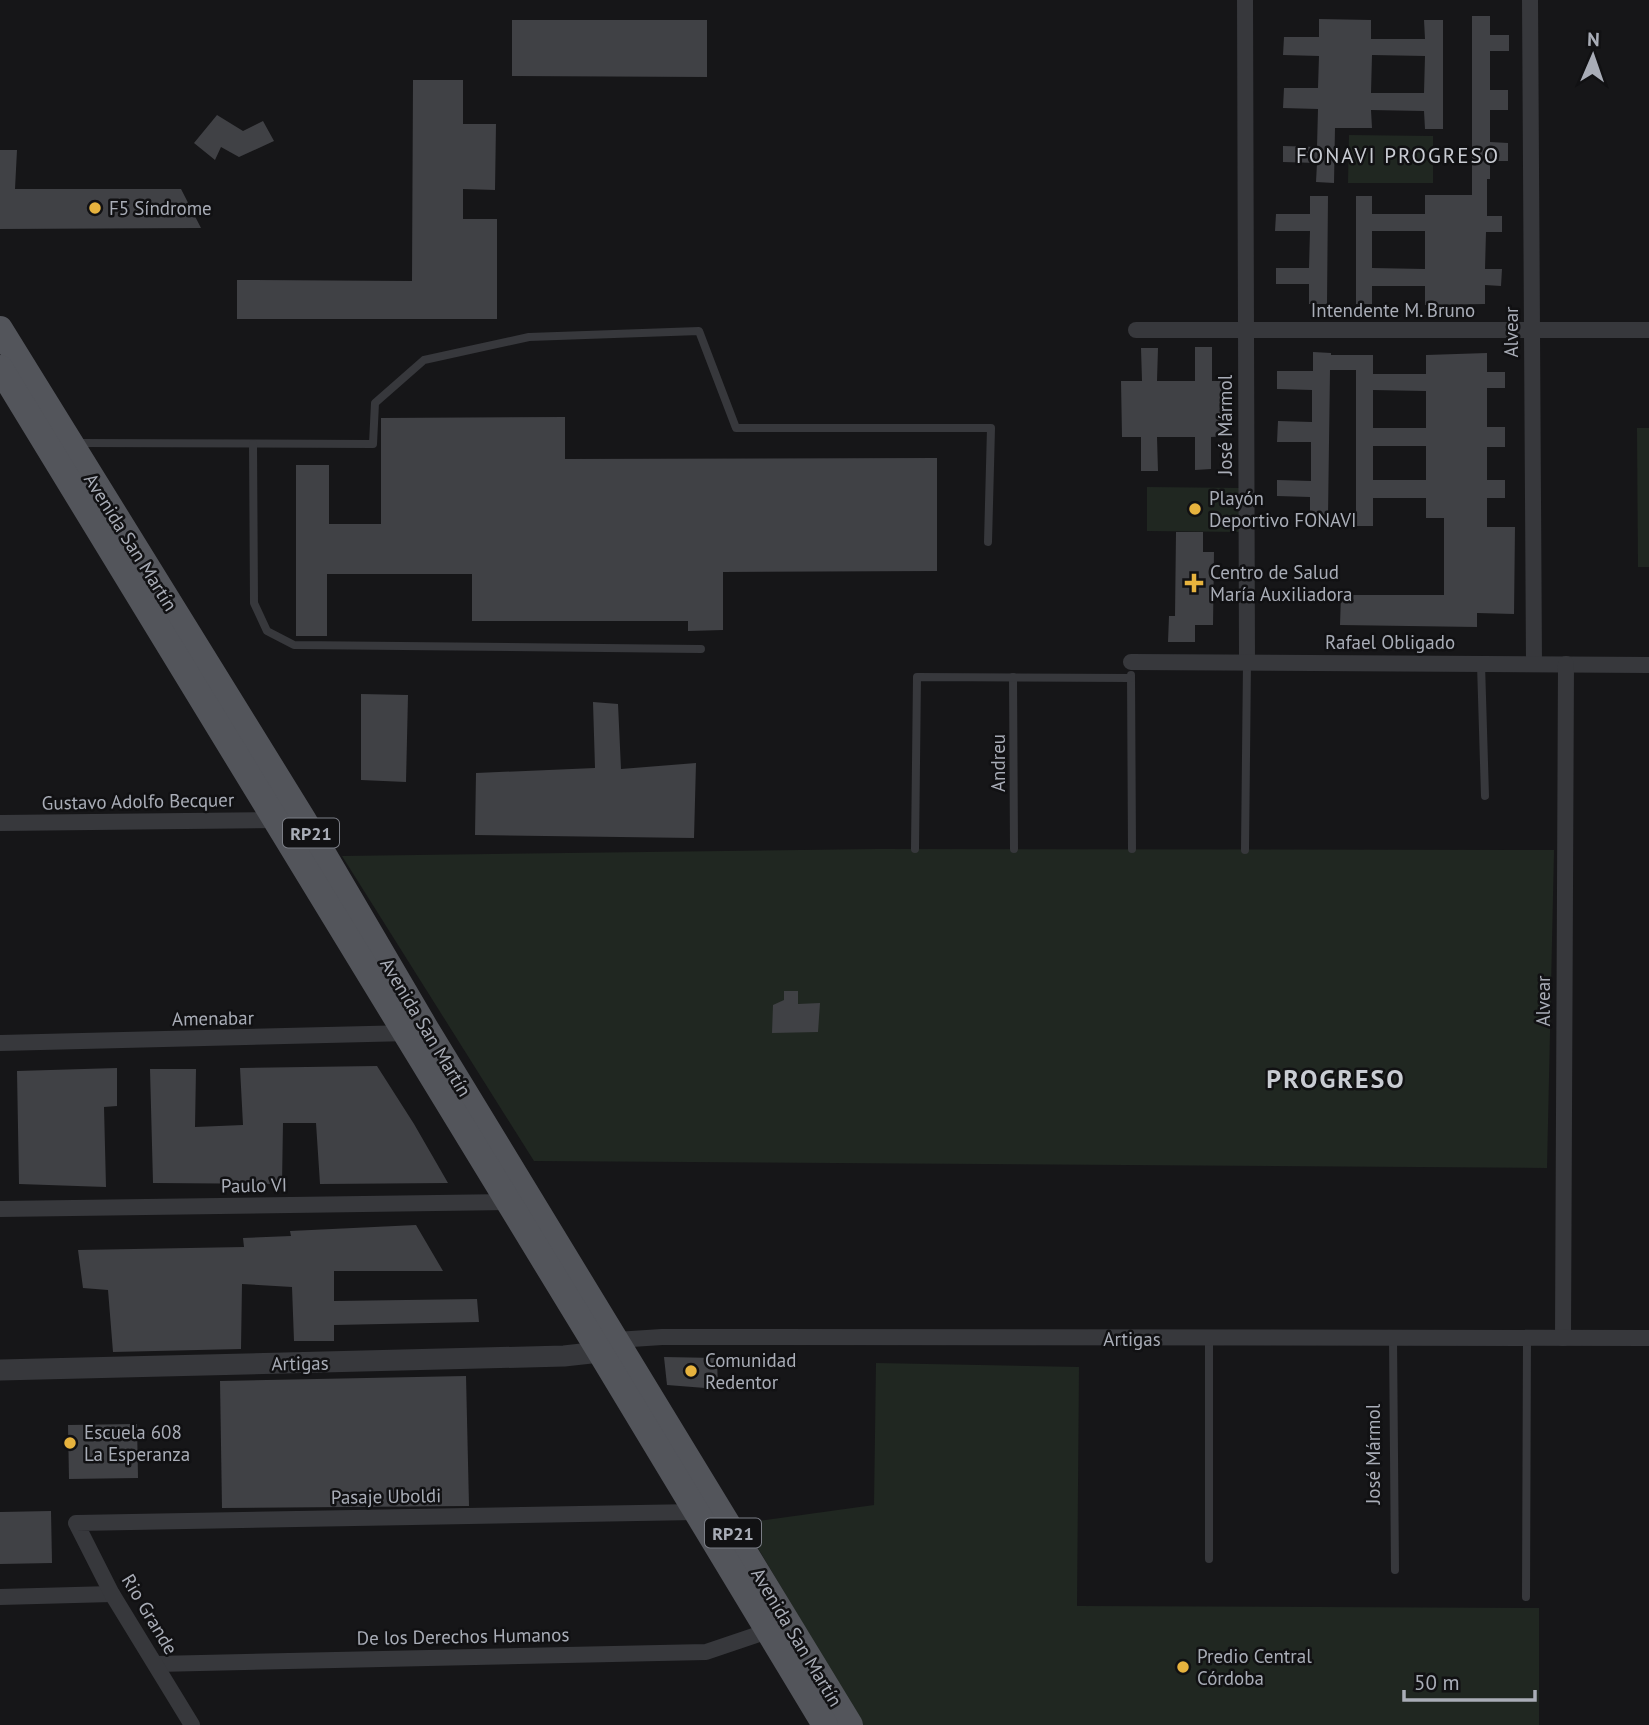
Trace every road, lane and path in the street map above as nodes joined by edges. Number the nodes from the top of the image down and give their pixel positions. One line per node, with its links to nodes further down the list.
1 (1245, 0): 7 (street, José Mármol)
2 (1530, 0): 5 (street, Alvear)
3 (0, 329): 10 (main road, Avenida San Martín / RP21)
4 (1136, 330): 7 (street, Intendente M. Bruno)
5 (1532, 330): 6 (street, Intendente M. Bruno); 7 (street, Intendente M. Bruno); 15 (street, Alvear)
6 (1649, 330)
7 (1246, 331): 13 (street, José Mármol)
8 (0, 368): 10 (main road, Avenida San Martín / RP21)
9 (253, 444): 10 (lane); 11 (lane); 12 (lane)
10 (61, 447): 21 (main road, Avenida San Martín / RP21)
11 (988, 542)
12 (701, 649)
13 (1247, 663): 14 (street, Rafael Obligado); 18 (street, Rafael Obligado); 26 (lane, José Mármol)
14 (1482, 664): 15 (street, Rafael Obligado); 20 (lane)
15 (1534, 664): 16 (street, Rafael Obligado)
16 (1566, 664): 17 (street, Rafael Obligado); 33 (street, Alvear)
17 (1649, 665)
18 (1131, 670): 19 (lane, Rafael Obligado); 25 (lane)
19 (1013, 677): 23 (lane, Rafael Obligado); 24 (lane, Andreu)
20 (1485, 796)
21 (290, 820): 22 (street, Gustavo Adolfo Becquer); 27 (main road, Avenida San Martín / RP21)
22 (0, 823)
23 (915, 849)
24 (1014, 849)
25 (1132, 849)
26 (1245, 850)
27 (416, 1031): 28 (street, Amenabar); 29 (main road, Avenida San Martín / RP21); 36 (main road, Avenida San Martín / RP21)
28 (0, 1043)
29 (509, 1202): 30 (street, Paulo VI); 36 (main road, Avenida San Martín / RP21)
30 (0, 1209)
31 (1393, 1338): 32 (street, Artigas); 35 (street, Artigas); 41 (lane, José Mármol)
32 (1527, 1338): 33 (street, Artigas); 44 (lane)
33 (1563, 1338): 34 (street, Artigas)
34 (1649, 1338)
35 (1209, 1339): 36 (street, Artigas); 40 (lane)
36 (608, 1346): 37 (street, Artigas); 38 (main road, Avenida San Martín / RP21); 49 (main road, Avenida San Martín / RP21)
37 (0, 1370)
38 (696, 1512): 39 (street, Pasaje Uboldi); 45 (main road, Avenida San Martín / RP21)
39 (76, 1523): 42 (street, Rio Grande)
40 (1209, 1559)
41 (1395, 1570)
42 (112, 1594): 43 (street); 46 (street, Rio Grande)
43 (0, 1597)
44 (1527, 1597)
45 (768, 1631): 46 (street, De los Derechos Humanos); 48 (main road, Avenida San Martín / RP21)
46 (156, 1664): 47 (street, Rio Grande)
47 (192, 1725)
48 (825, 1725)
49 (850, 1725)

